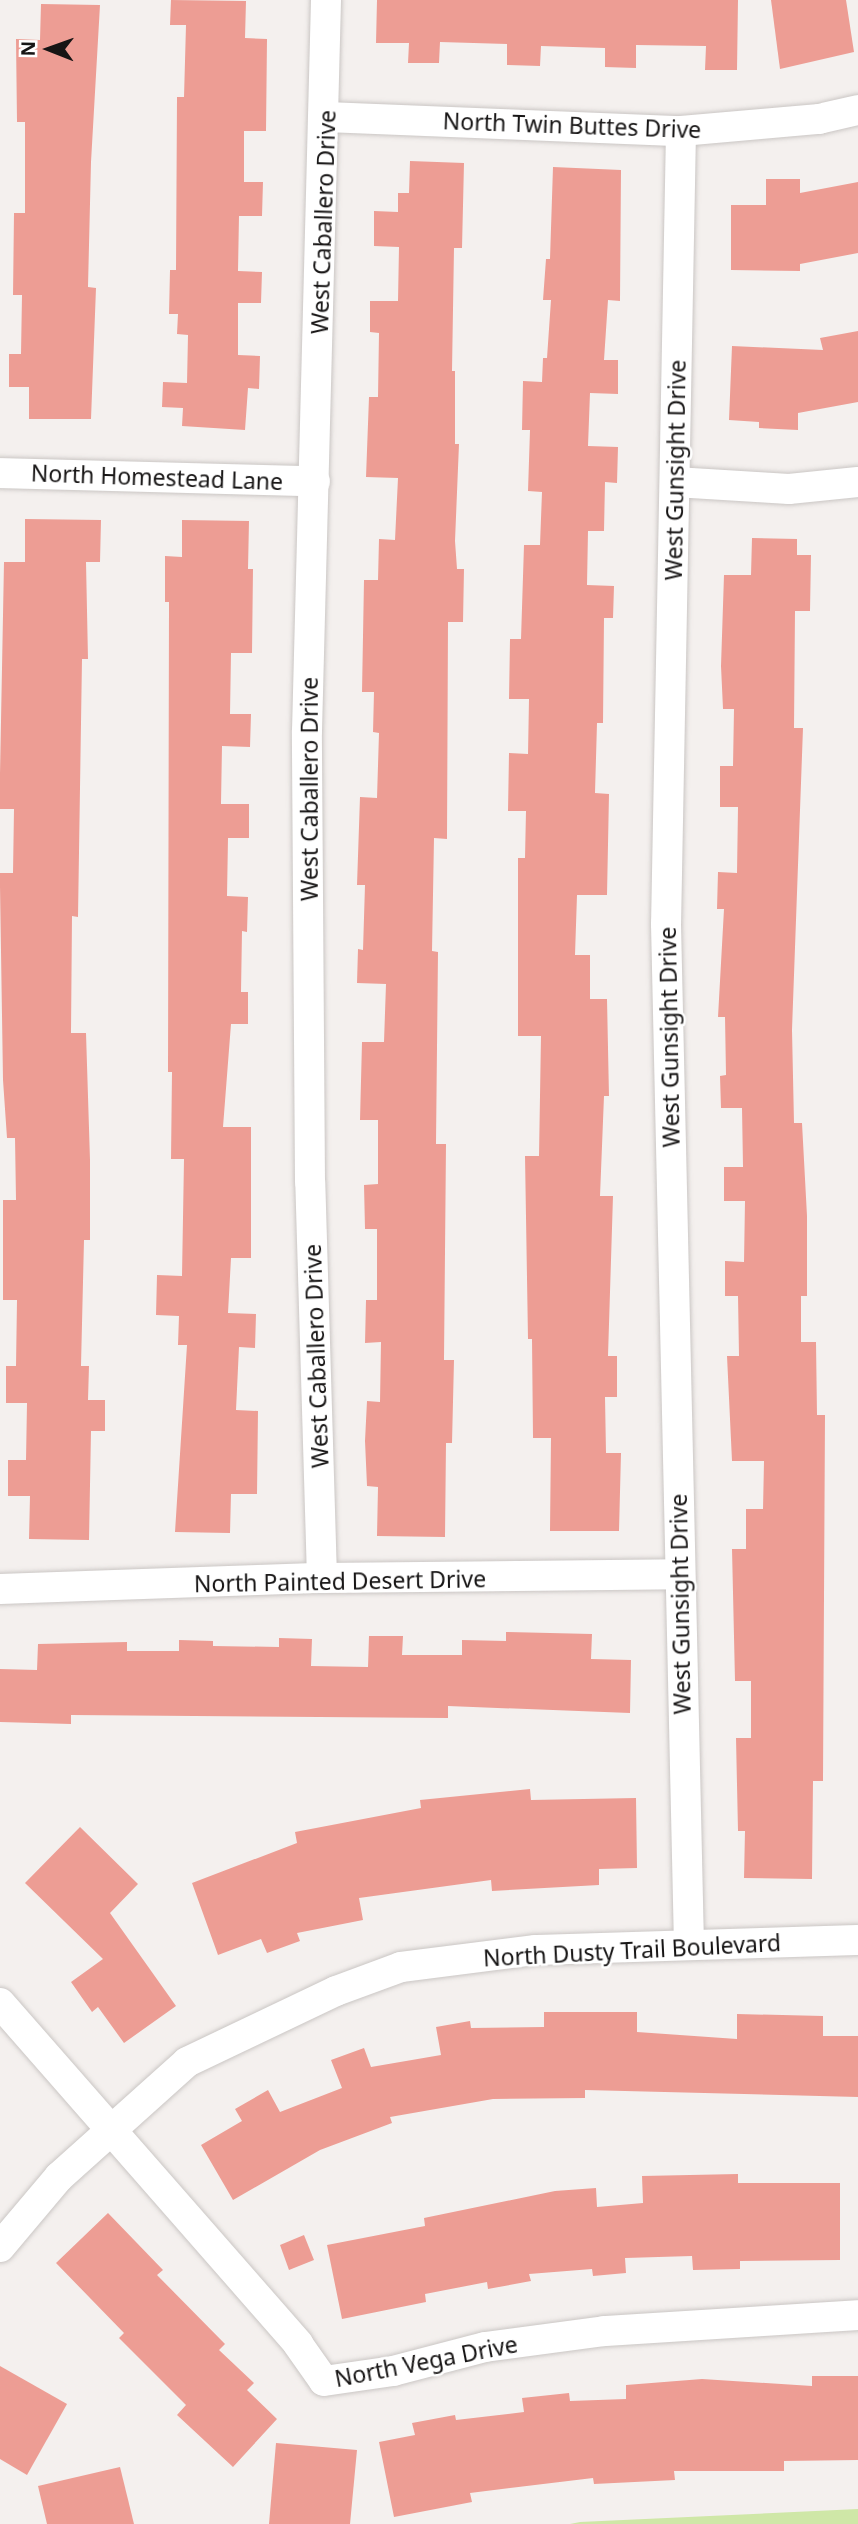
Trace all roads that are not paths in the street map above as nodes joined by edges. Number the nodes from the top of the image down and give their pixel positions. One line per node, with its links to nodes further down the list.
1 (326, 0): 3 (street, West Caballero Drive)
2 (858, 110): 4 (street, North Twin Buttes Drive)
3 (326, 117): 4 (street, North Twin Buttes Drive); 6 (street, West Caballero Drive)
4 (681, 131): 7 (street, West Gunsight Drive)
5 (0, 473): 6 (street, North Homestead Lane)
6 (315, 481): 10 (street, West Caballero Drive)
7 (675, 482): 8 (street); 9 (street, West Gunsight Drive)
8 (858, 482)
9 (679, 1574): 10 (street, North Painted Desert Drive); 13 (street, West Gunsight Drive)
10 (322, 1578): 11 (street, North Painted Desert Drive)
11 (0, 1589)
12 (858, 1940): 13 (street, North Dusty Trail Boulevard)
13 (689, 1943): 15 (street, North Dusty Trail Boulevard)
14 (0, 2003): 15 (street, North Vega Drive)
15 (112, 2128): 16 (street, North Dusty Trail Boulevard); 17 (street, North Vega Drive)
16 (0, 2248)
17 (858, 2315)

